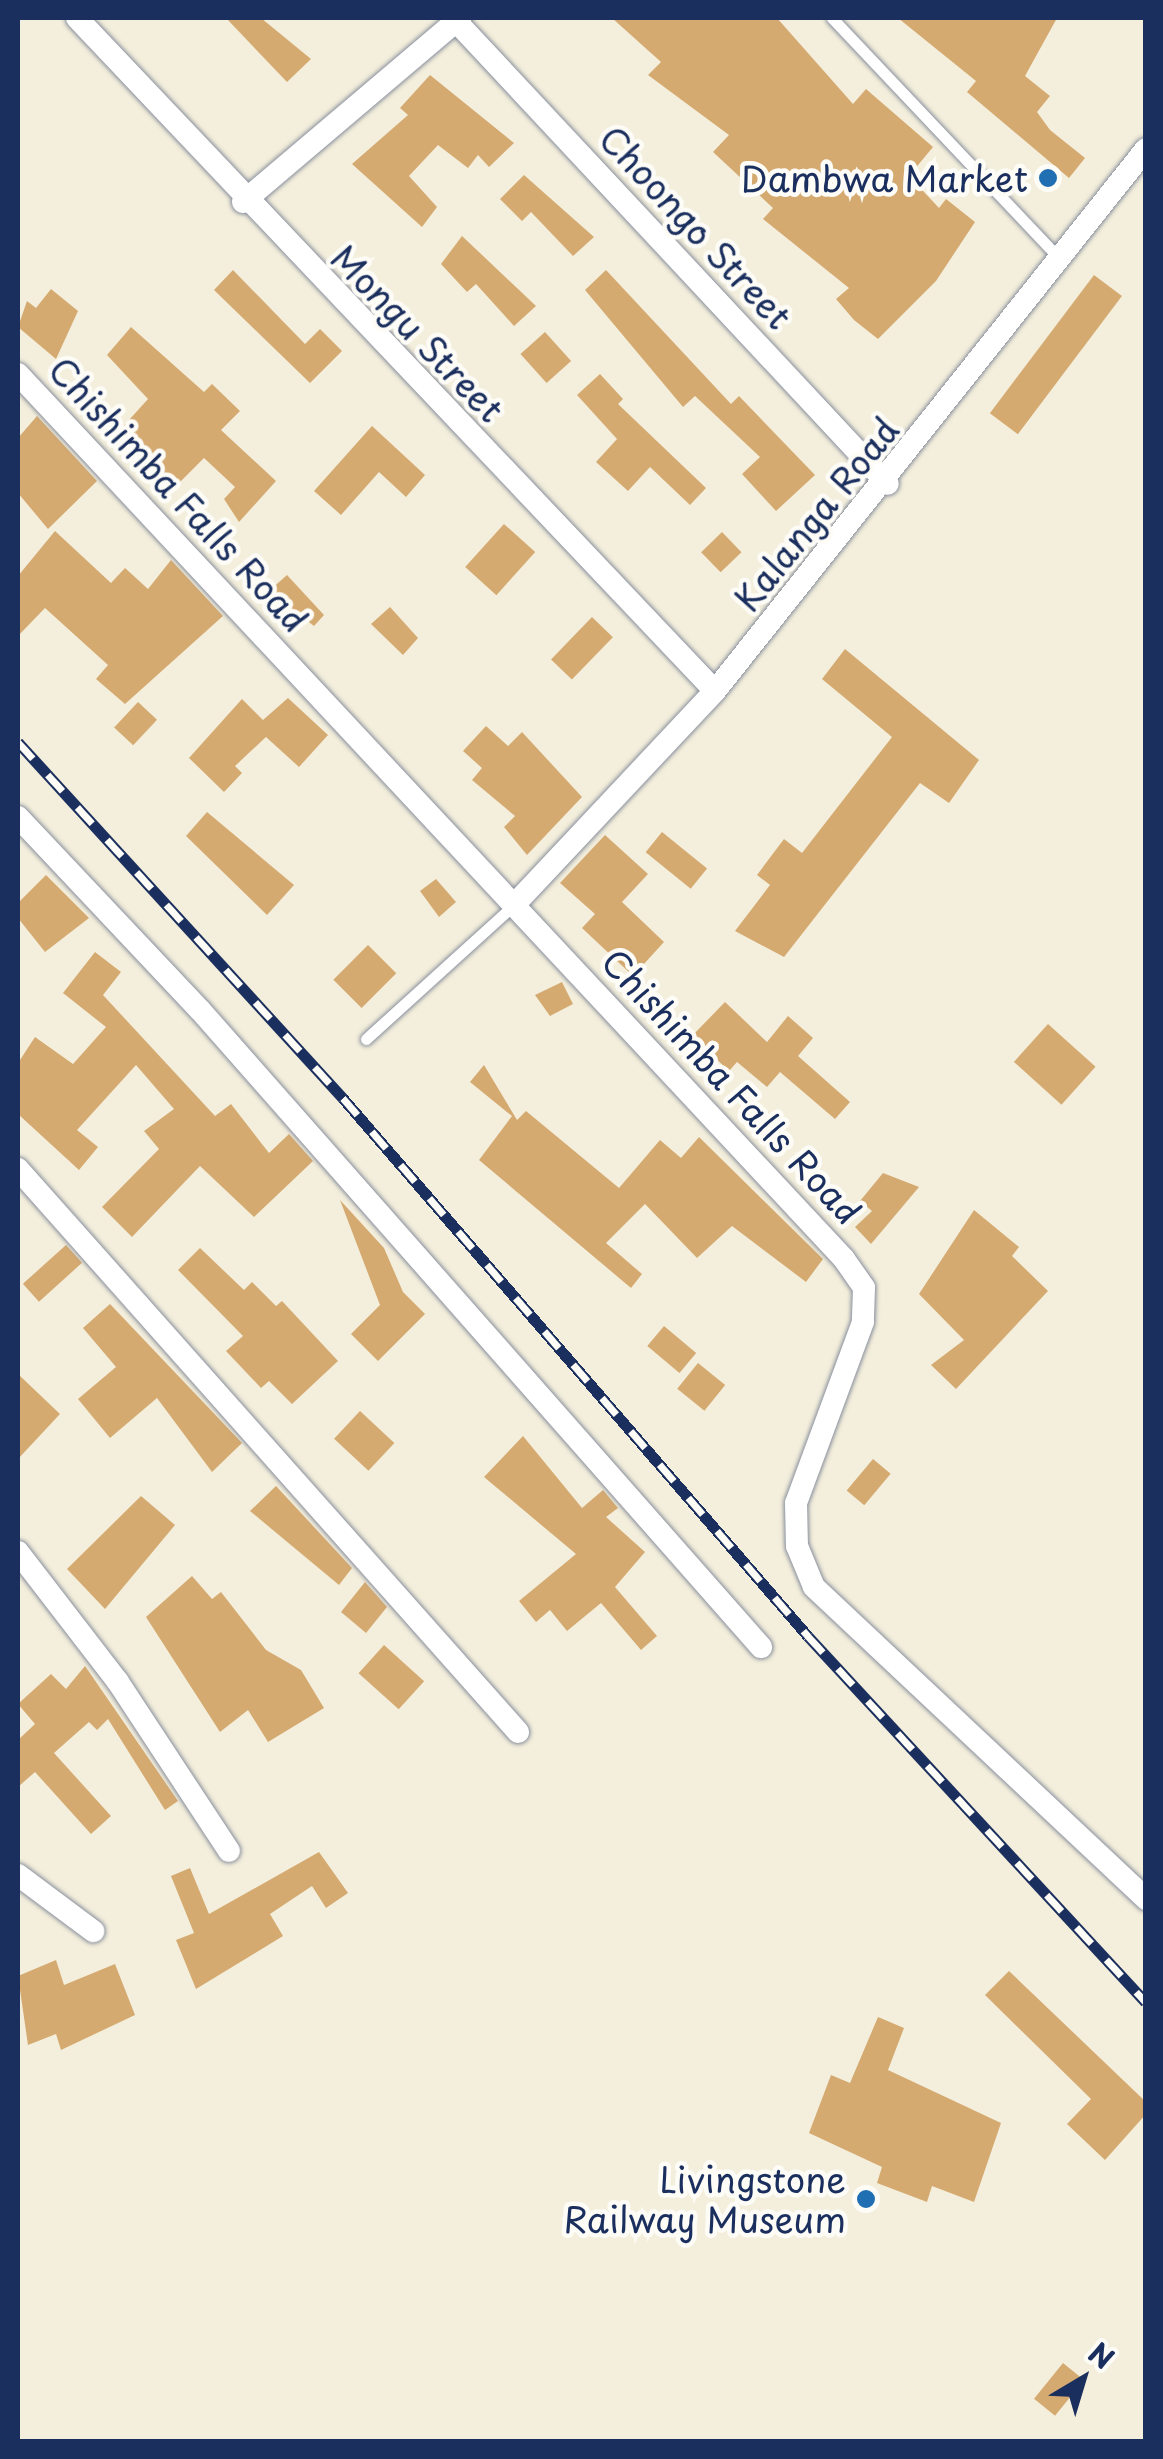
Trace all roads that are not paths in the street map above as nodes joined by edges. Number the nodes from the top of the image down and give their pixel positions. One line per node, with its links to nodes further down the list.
1 (77, 18): 5 (street, Mongu Street)
2 (832, 18): 6 (lane)
3 (456, 19): 5 (street); 8 (street, Choongo Street)
4 (1146, 149): 6 (street, Kalanga Road)
5 (243, 202): 9 (street, Mongu Street)
6 (1062, 261): 8 (street, Kalanga Road)
7 (18, 374): 11 (street, Chishimba Falls Road)
8 (888, 484): 9 (street, Kalanga Road)
9 (715, 692): 11 (street, Kalanga Road)
10 (18, 817): 15 (street)
11 (515, 904): 12 (lane); 19 (street, Chishimba Falls Road)
12 (366, 1038)
13 (18, 1169): 16 (street)
14 (18, 1552): 17 (street)
15 (761, 1648)
16 (518, 1732)
17 (229, 1851)
18 (18, 1875): 20 (street)
19 (1146, 1899)
20 (93, 1931)

